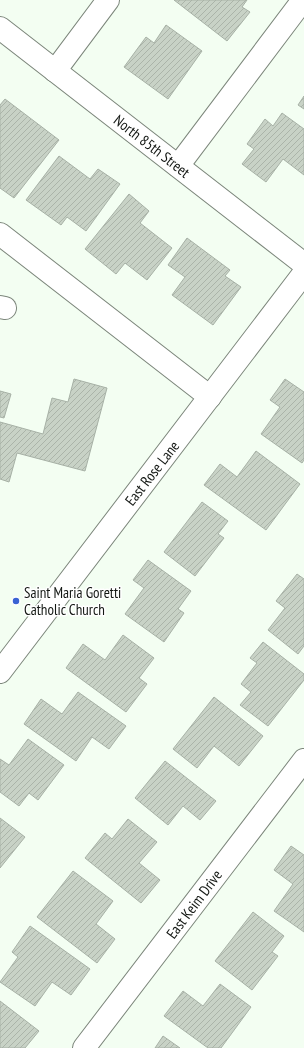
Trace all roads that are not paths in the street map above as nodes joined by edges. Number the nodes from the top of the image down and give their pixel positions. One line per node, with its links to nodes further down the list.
1 (108, 0): 4 (street)
2 (303, 0): 5 (street)
3 (0, 28): 4 (street, North 85th Street)
4 (55, 71): 5 (street, North 85th Street)
5 (178, 166): 7 (street, North 85th Street)
6 (0, 234): 9 (street)
7 (304, 264)
8 (304, 274): 9 (street, East Rose Lane)
9 (210, 397): 10 (street, East Rose Lane)
10 (0, 672)
11 (304, 760): 12 (street, East Keim Drive)
12 (84, 1048)

